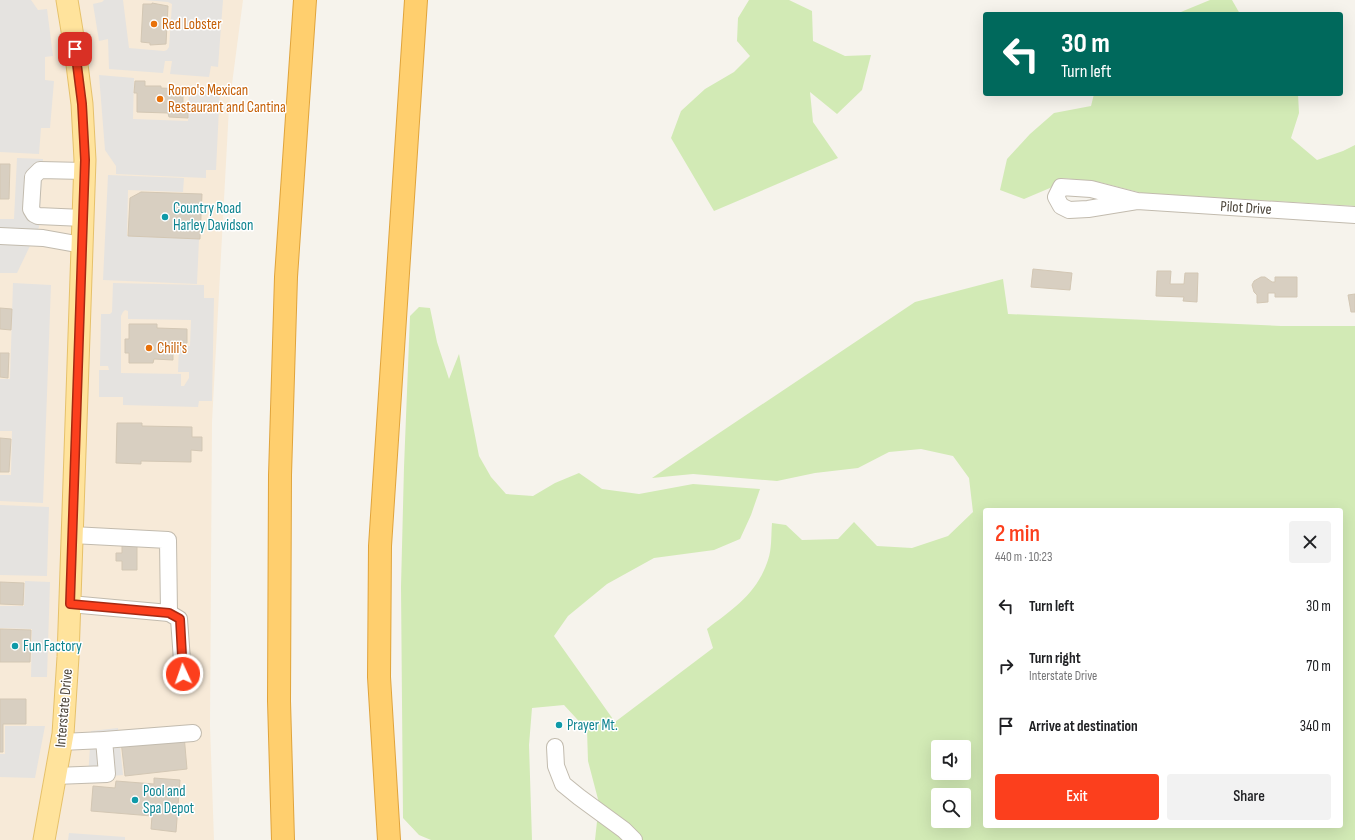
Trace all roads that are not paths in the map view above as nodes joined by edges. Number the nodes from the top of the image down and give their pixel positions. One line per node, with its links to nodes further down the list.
1 (67, 0): 4 (main road, Interstate Drive)
2 (305, 0): 20 (highway)
3 (416, 0): 21 (highway)
4 (84, 172): 7 (main road, Interstate Drive); 7 (street)
5 (1138, 201): 6 (street, Pilot Drive)
6 (1355, 215)
7 (83, 218): 9 (main road, Interstate Drive)
8 (0, 236): 9 (street)
9 (82, 245): 10 (main road, Interstate Drive)
10 (72, 534): 11 (main road, Interstate Drive); 12 (street)
11 (70, 604): 12 (street); 16 (main road, Interstate Drive)
12 (169, 613): 13 (street)
13 (183, 674)
14 (193, 733): 15 (street)
15 (104, 740): 16 (street); 18 (street)
16 (61, 742): 18 (main road, Interstate Drive)
17 (555, 747): 22 (street)
18 (55, 776): 19 (main road, Interstate Drive)
19 (44, 840)
20 (283, 840)
21 (389, 840)
22 (634, 840)

